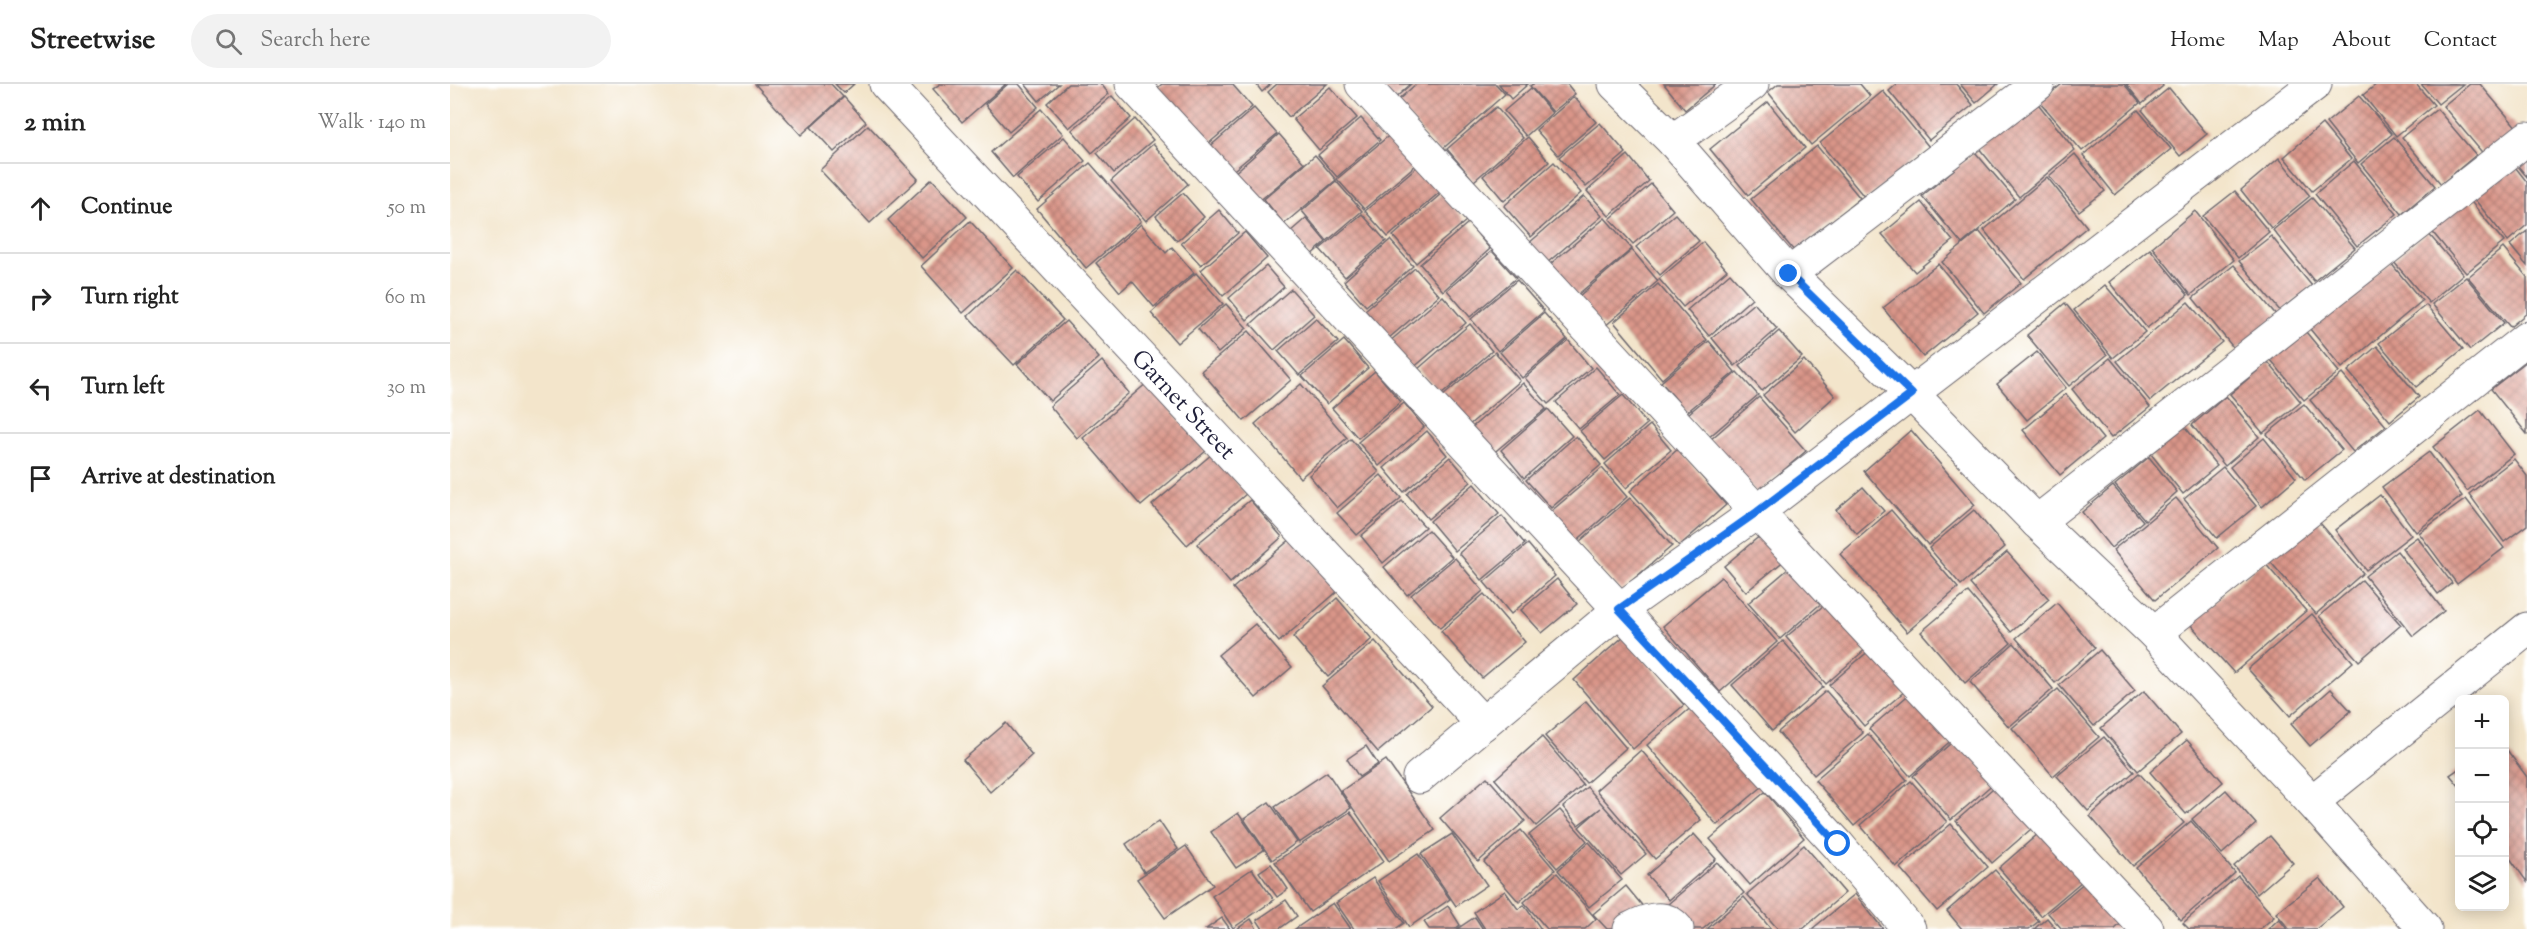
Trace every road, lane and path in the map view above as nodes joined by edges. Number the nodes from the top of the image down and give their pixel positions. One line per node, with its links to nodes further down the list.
1 (886, 84): 18 (street, Garnet Street)
2 (1132, 84): 15 (street)
3 (1362, 84): 13 (street)
4 (1615, 84): 9 (street)
5 (1752, 84): 9 (street)
6 (2038, 84): 10 (street)
7 (2315, 84): 12 (street)
8 (2527, 138): 14 (street)
9 (1673, 141): 10 (street)
10 (1789, 274): 12 (street)
11 (2527, 338): 17 (street)
12 (1912, 394): 13 (street); 14 (street)
13 (1757, 512): 15 (street); 24 (street)
14 (2037, 522): 17 (street)
15 (1619, 609): 18 (street); 23 (street)
16 (2527, 629): 20 (street)
17 (2154, 633): 20 (street)
18 (1483, 724): 19 (street)
19 (1419, 777)
20 (2312, 801): 25 (street)
21 (1630, 929): 22 (street)
22 (1677, 929)
23 (1909, 929)
24 (2147, 929)
25 (2425, 929)

